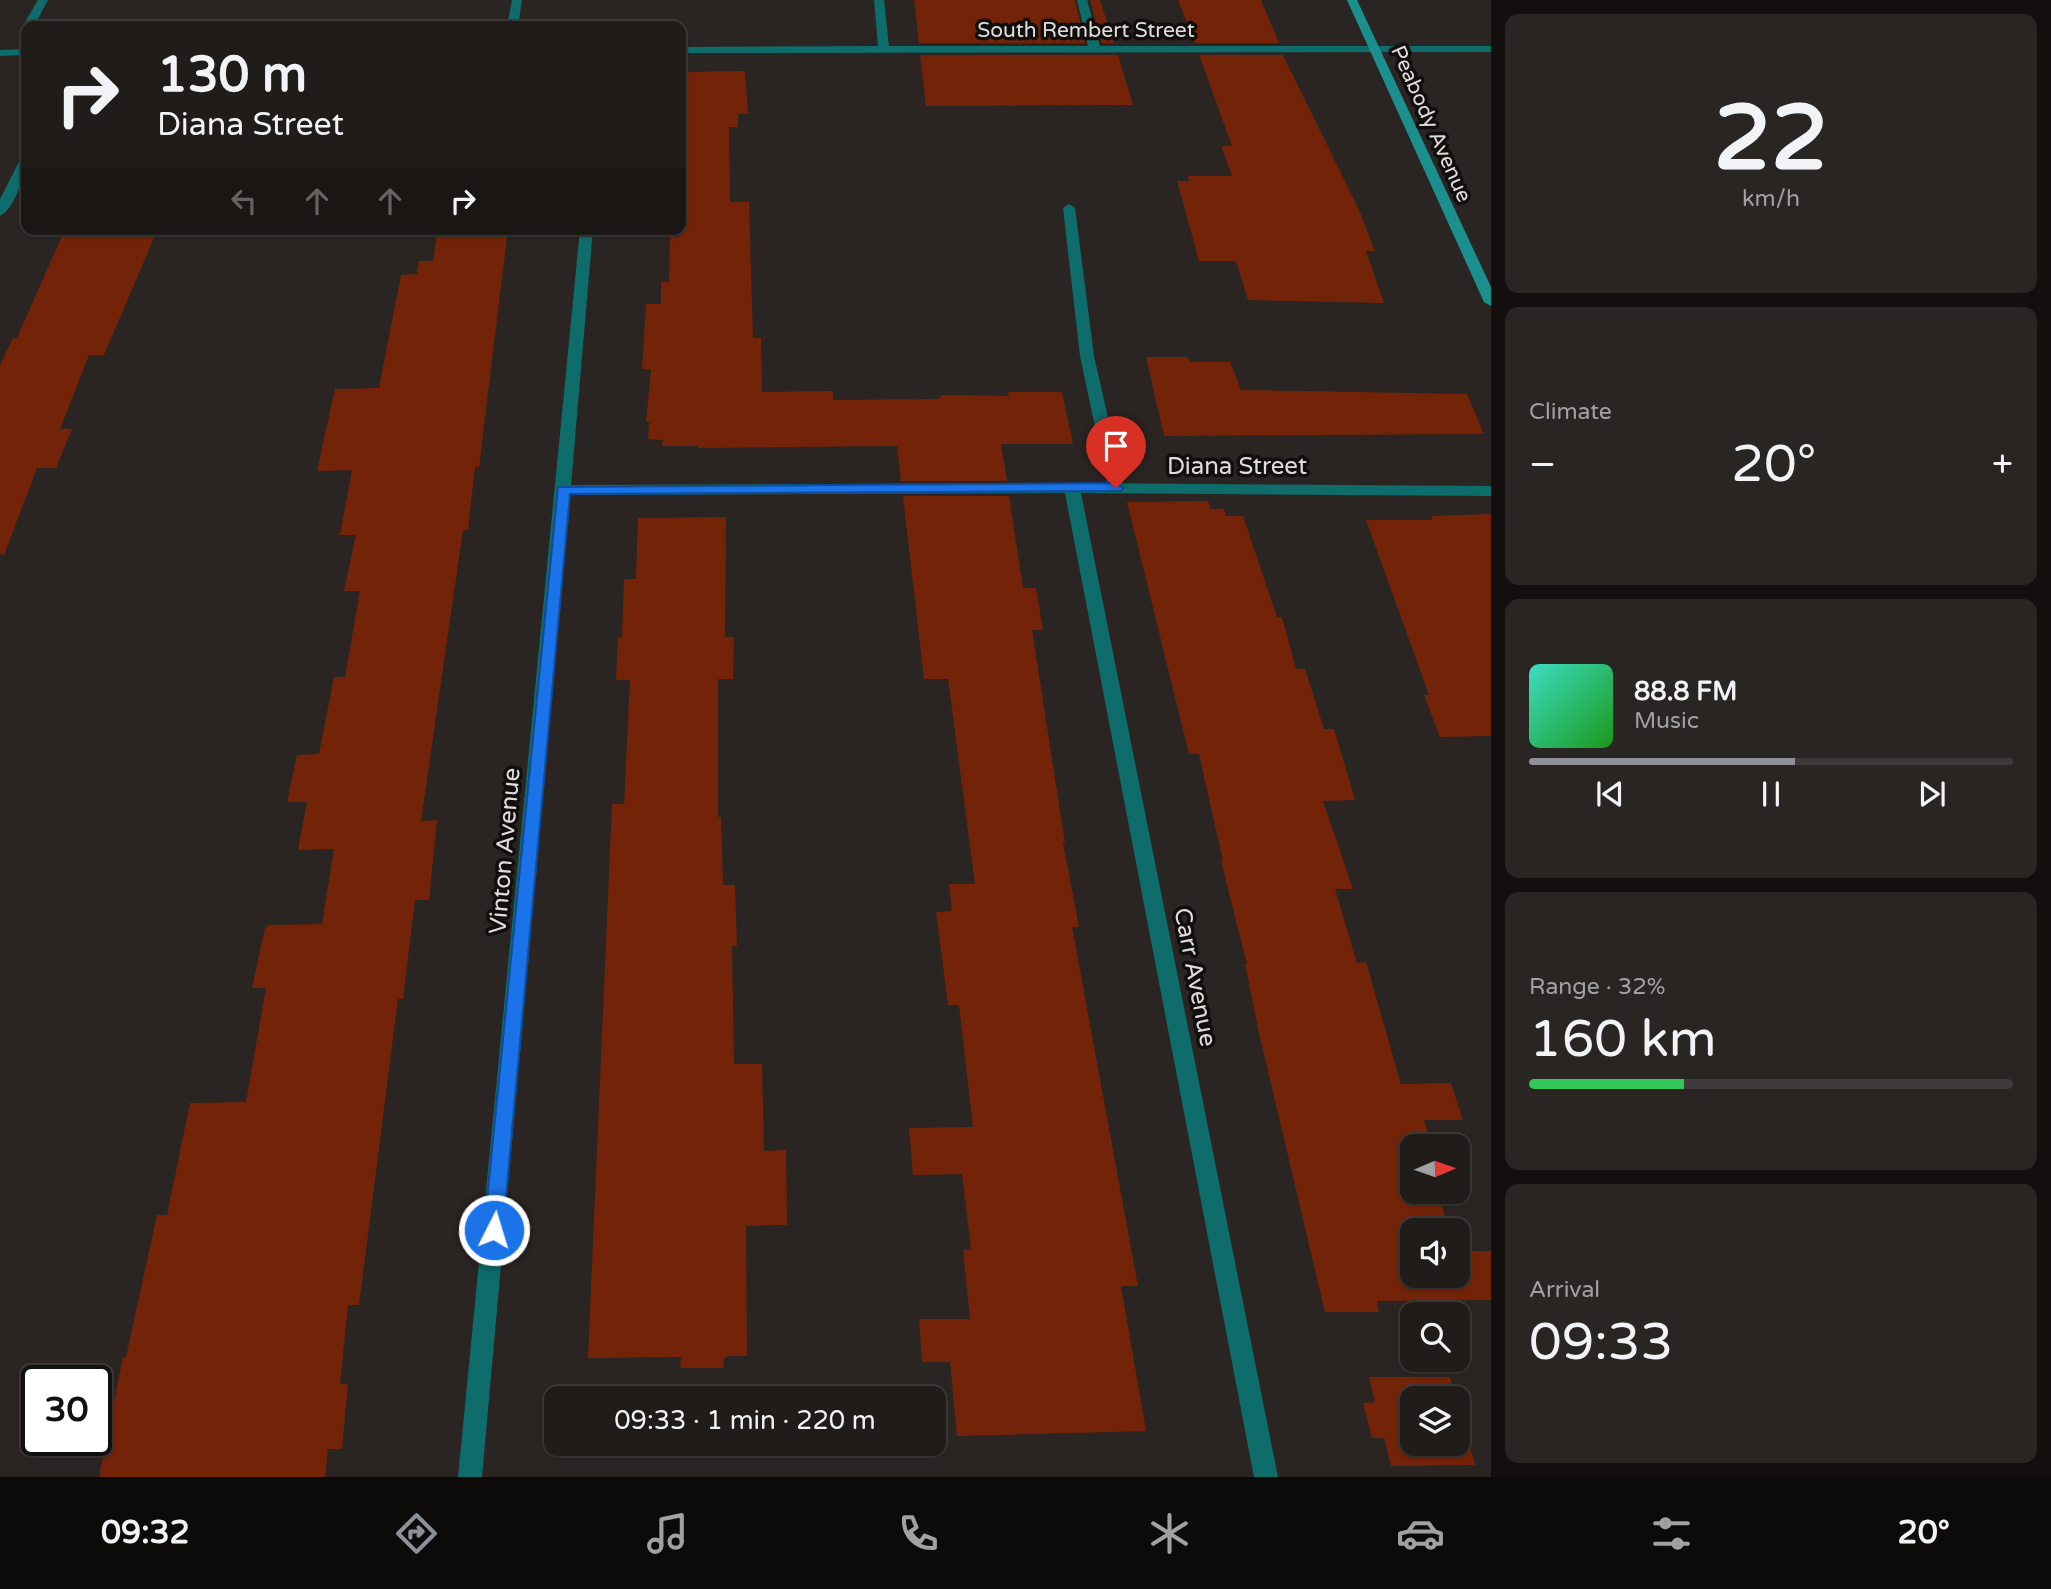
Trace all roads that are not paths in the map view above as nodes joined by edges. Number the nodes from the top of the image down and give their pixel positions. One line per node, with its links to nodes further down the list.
1 (43, 0): 6 (street)
2 (517, 0): 7 (street)
3 (879, 0): 11 (street)
4 (1082, 0): 12 (street)
5 (1352, 0): 9 (main road, Peabody Avenue)
6 (32, 21)
7 (514, 21)
8 (1491, 48): 9 (street, South Rembert Street)
9 (1376, 49): 12 (street, South Rembert Street); 19 (main road, Peabody Avenue)
10 (686, 50): 11 (street, South Rembert Street)
11 (884, 50): 12 (street, South Rembert Street)
12 (1095, 50)
13 (0, 52): 14 (street)
14 (21, 52)
15 (21, 170): 17 (street)
16 (1069, 208): 21 (street)
17 (0, 212)
18 (586, 235): 22 (street, Vinton Avenue)
19 (1491, 302)
20 (1072, 488): 21 (street, Diana Street); 22 (street, Diana Street); 25 (street, Carr Avenue)
21 (1116, 488): 23 (street, Diana Street)
22 (563, 490): 24 (street, Vinton Avenue)
23 (1491, 491)
24 (470, 1477)
25 (1266, 1477)

